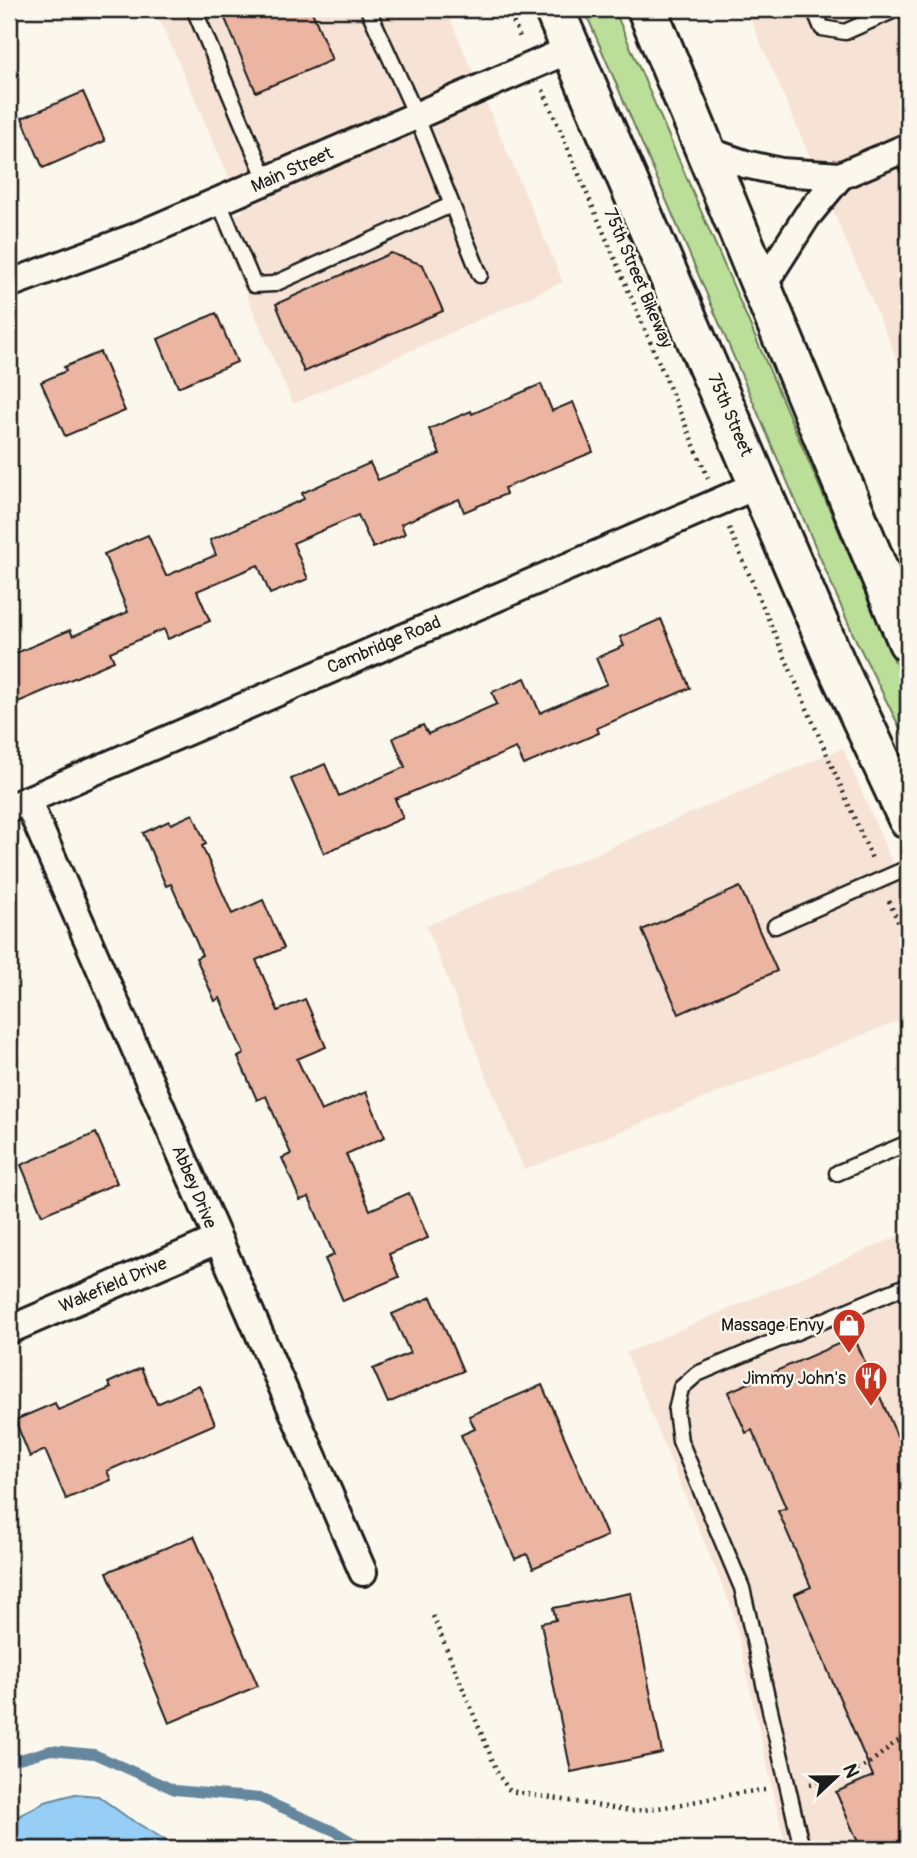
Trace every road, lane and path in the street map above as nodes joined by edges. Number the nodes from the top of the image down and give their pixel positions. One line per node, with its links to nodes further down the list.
1 (194, 9): 15 (lane)
2 (368, 9): 11 (lane)
3 (508, 9): 8 (path)
4 (554, 9): 9 (main road, 75th Street)
5 (647, 9): 12 (main road)
6 (814, 9): 7 (lane)
7 (897, 9)
8 (512, 19)
9 (571, 48): 11 (street, Main Street); 22 (main road, 75th Street)
10 (548, 103): 21 (path, 75th Street Bikeway)
11 (416, 116): 15 (street, Main Street); 17 (lane)
12 (707, 151): 14 (street); 20 (main road)
13 (906, 155): 14 (street)
14 (840, 176): 20 (street)
15 (267, 182): 16 (street, Main Street)
16 (219, 202): 17 (lane); 19 (street, Main Street)
17 (452, 205): 18 (lane)
18 (480, 275)
19 (9, 284)
20 (761, 288): 24 (main road)
21 (703, 465)
22 (760, 484): 25 (street, Cambridge Road); 26 (main road, 75th Street)
23 (733, 537): 27 (path)
24 (908, 642)
25 (18, 804): 34 (street, Abbey Drive)
26 (908, 819)
27 (869, 852)
28 (908, 868): 30 (lane)
29 (894, 911): 31 (path)
30 (775, 926)
31 (908, 945)
32 (908, 1143): 33 (lane)
33 (837, 1173)
34 (217, 1240): 36 (street, Wakefield Drive); 37 (street, Abbey Drive)
35 (908, 1285): 42 (lane)
36 (9, 1330)
37 (363, 1572)
38 (433, 1616): 41 (path)
39 (908, 1736): 40 (path)
40 (806, 1785)
41 (768, 1790)
42 (802, 1849)

